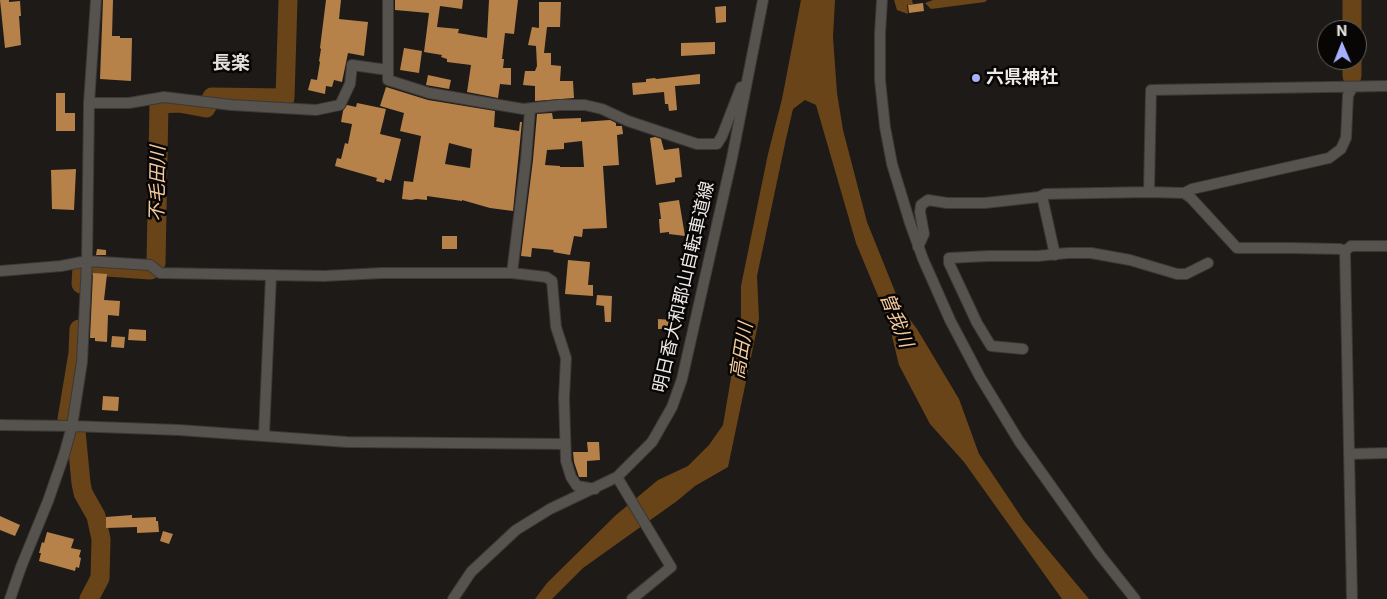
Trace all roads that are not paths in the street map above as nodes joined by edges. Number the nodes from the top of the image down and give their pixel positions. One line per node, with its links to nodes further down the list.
1 (96, 0): 9 (street)
2 (388, 0): 5 (street)
3 (763, 0): 6 (street, 明日香大和郡山自転車道線)
4 (882, 0): 15 (street)
5 (388, 70): 9 (street); 10 (street)
6 (749, 70): 10 (street); 30 (street, 明日香大和郡山自転車道線)
7 (1387, 86): 8 (street)
8 (1353, 87): 11 (street); 12 (street)
9 (89, 103): 19 (street)
10 (530, 110): 21 (street)
11 (1149, 192): 12 (street); 13 (street)
12 (1184, 193): 16 (street)
13 (1042, 196): 15 (street); 17 (street)
14 (1387, 246): 16 (street)
15 (918, 247): 35 (street)
16 (1345, 251): 29 (street)
17 (1055, 255): 18 (street); 23 (street)
18 (1208, 263)
19 (87, 265): 20 (street); 22 (street); 25 (street)
20 (0, 271)
21 (512, 273): 22 (street); 27 (street)
22 (271, 276): 26 (street)
23 (1023, 349)
24 (0, 425): 25 (street)
25 (72, 426): 26 (street); 32 (street)
26 (264, 434): 27 (street)
27 (564, 444): 31 (street)
28 (1387, 453): 29 (street)
29 (1350, 454): 36 (street)
30 (619, 479): 31 (street, 明日香大和郡山自転車道線); 34 (street)
31 (595, 489): 33 (street, 明日香大和郡山自転車道線)
32 (10, 599)
33 (453, 599)
34 (632, 599)
35 (1135, 599)
36 (1352, 599)

